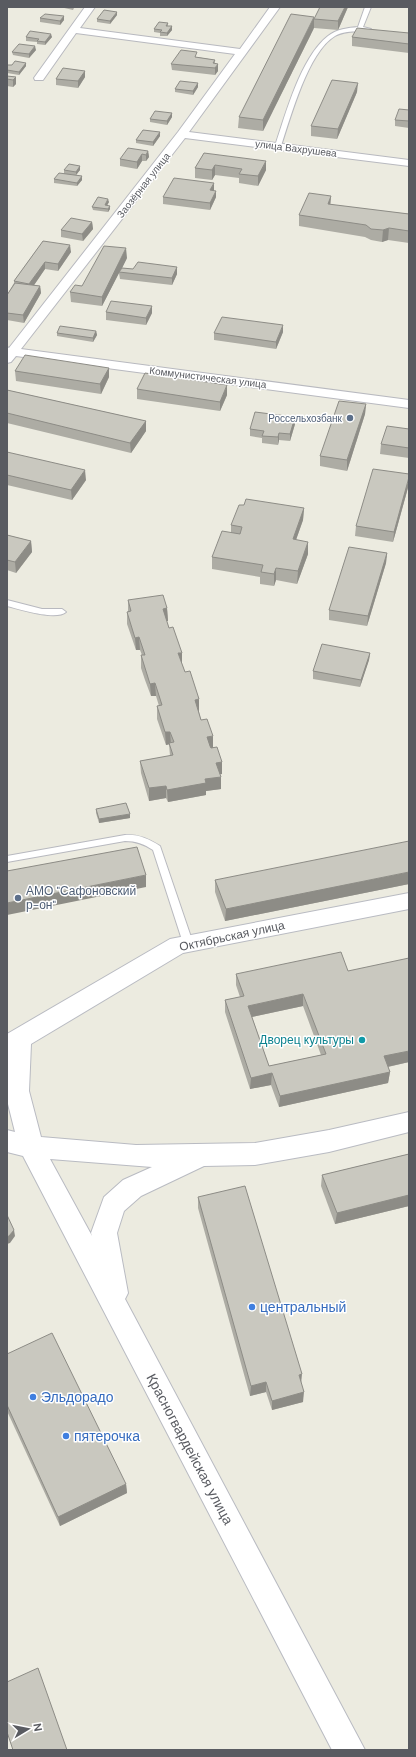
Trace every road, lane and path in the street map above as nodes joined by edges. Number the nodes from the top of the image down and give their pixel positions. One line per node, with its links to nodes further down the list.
1 (90, 7): 5 (street)
2 (275, 7): 7 (street, Заозёрная улица)
3 (368, 7): 4 (lane)
4 (360, 28): 6 (lane); 10 (lane)
5 (72, 30): 7 (street); 8 (street)
6 (374, 30)
7 (243, 52): 9 (street, Заозёрная улица)
8 (39, 78)
9 (182, 134): 10 (street, улица Вахрушева); 12 (street, Заозёрная улица)
10 (278, 146): 11 (street, улица Вахрушева)
11 (409, 163)
12 (9, 354): 13 (street, Коммунистическая улица)
13 (409, 404)
14 (7, 603): 15 (lane)
15 (62, 612)
16 (7, 859): 18 (lane)
17 (409, 901): 18 (street, Октябрьская улица)
18 (188, 943): 19 (street, Октябрьская улица)
19 (13, 1043): 21 (street, Красногвардейская улица)
20 (409, 1122): 22 (street)
21 (19, 1144): 22 (street); 23 (street, Красногвардейская улица)
22 (201, 1155): 23 (street)
23 (119, 1314): 24 (street, Красногвардейская улица)
24 (349, 1750)

